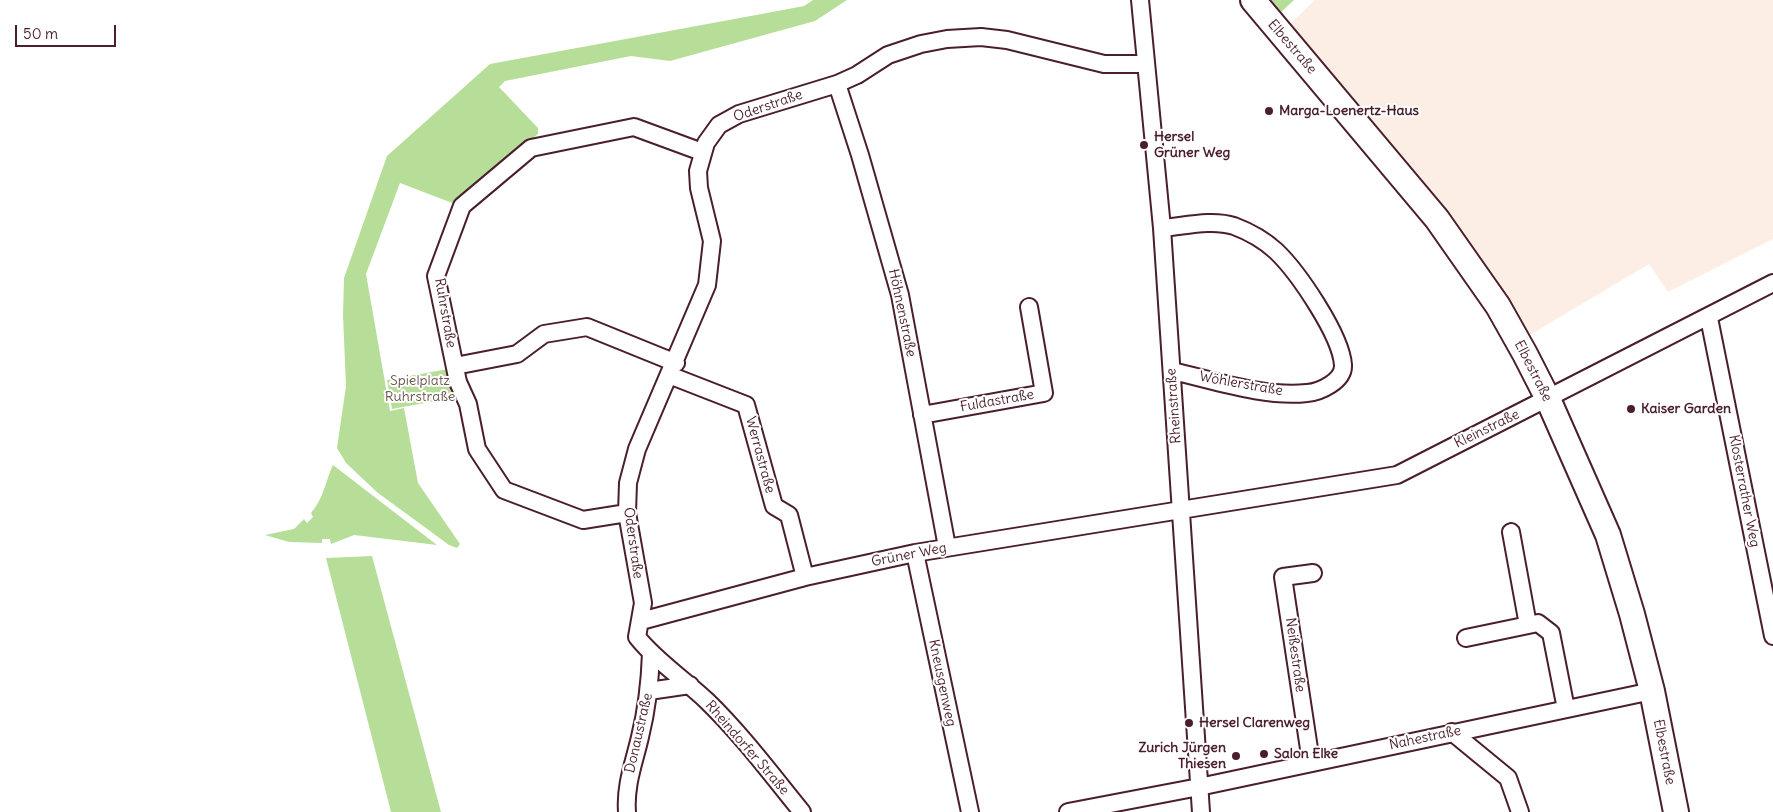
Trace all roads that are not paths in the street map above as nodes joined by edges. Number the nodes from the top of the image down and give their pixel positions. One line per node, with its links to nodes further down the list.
1 (1140, 0): 3 (street, Rheinstraße)
2 (1253, 0): 13 (main road, Elbestraße)
3 (1145, 64): 4 (street, Oderstraße); 6 (street, Rheinstraße)
4 (836, 84): 5 (street, Oderstraße); 14 (street, Höhnenstraße)
5 (702, 152): 10 (street, Ruhrstraße); 11 (street, Oderstraße)
6 (1162, 228): 12 (street, Rheinstraße); 12 (street, Wöhlerstraße)
7 (1773, 283): 9 (street, Kleinstraße)
8 (1029, 307): 14 (street, Fuldastraße)
9 (1709, 318): 13 (street, Kleinstraße); 24 (street, Klosterrather Weg)
10 (455, 366): 11 (street); 16 (street, Ruhrstraße)
11 (672, 369): 16 (street, Oderstraße); 21 (street, Werrastraße)
12 (1172, 371): 15 (street, Rheinstraße)
13 (1548, 400): 15 (street, Kleinstraße); 29 (main road, Elbestraße)
14 (922, 415): 18 (street, Höhnenstraße)
15 (1180, 509): 18 (street, Grüner Weg); 33 (street, Rheinstraße)
16 (627, 512): 22 (street, Oderstraße)
17 (1511, 532): 23 (street)
18 (947, 547): 19 (street, Grüner Weg)
19 (915, 553): 21 (street, Grüner Weg); 36 (street, Kneusgenweg)
20 (1313, 573): 32 (street, Neißestraße)
21 (805, 577): 22 (street, Grüner Weg)
22 (641, 621): 26 (street, Rheindorfer Straße)
23 (1528, 625): 25 (street); 30 (street)
24 (1773, 636)
25 (1466, 638)
26 (651, 654): 27 (street, Rheindorfer Straße); 28 (street, Donaustraße)
27 (690, 685): 28 (street); 35 (street, Rheindorfer Straße)
28 (649, 691): 34 (street, Donaustraße)
29 (1652, 691): 30 (street, Nahestraße); 40 (main road, Elbestraße)
30 (1566, 709): 31 (street, Nahestraße)
31 (1452, 732): 32 (street, Nahestraße); 39 (street)
32 (1311, 762): 33 (street, Nahestraße)
33 (1199, 787): 37 (street, Nahestraße); 38 (street, Rheinstraße)
34 (627, 812)
35 (802, 812)
36 (970, 812)
37 (1068, 812)
38 (1200, 812)
39 (1520, 812)
40 (1676, 812)

